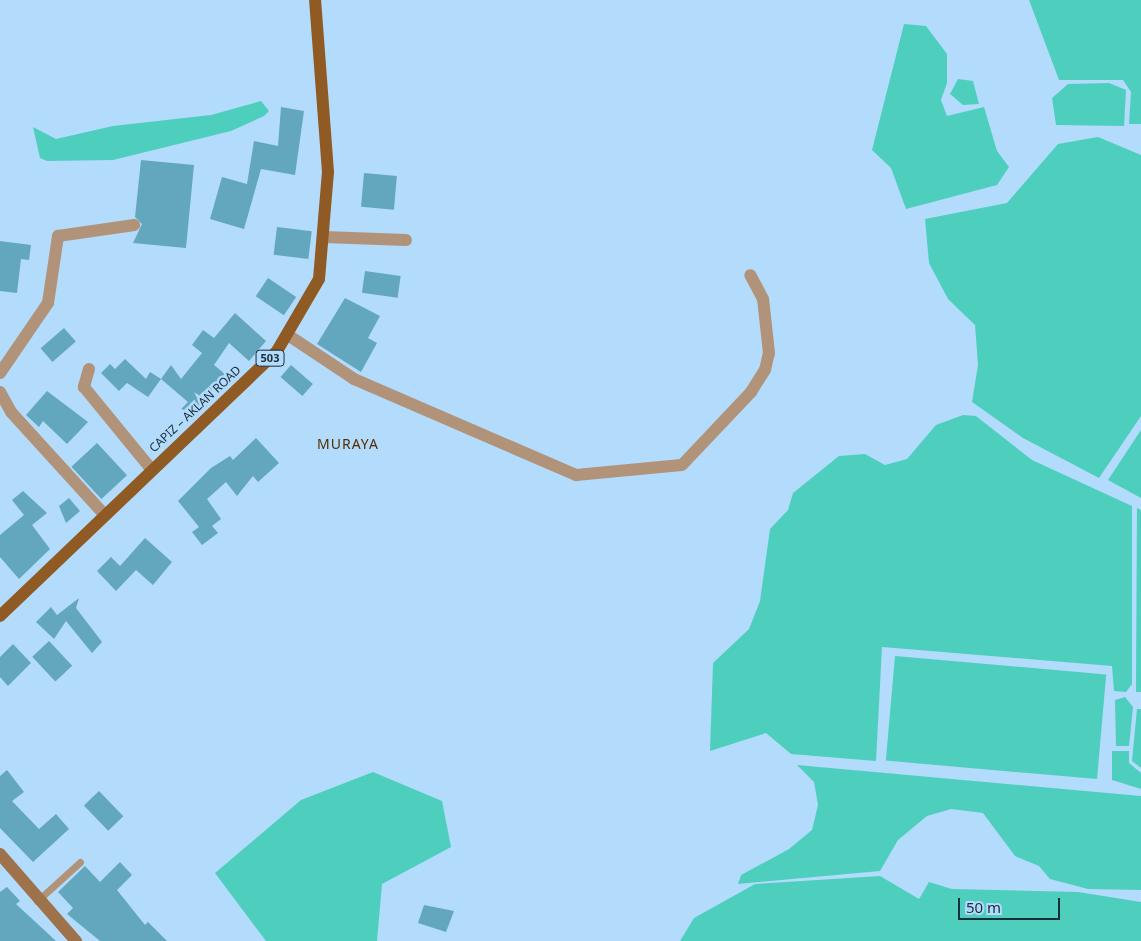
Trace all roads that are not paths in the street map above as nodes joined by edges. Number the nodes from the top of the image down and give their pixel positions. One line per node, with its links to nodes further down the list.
1 (315, 0): 3 (main road, CAPIZ – AKLAN ROAD / 503)
2 (134, 225): 8 (street)
3 (324, 237): 4 (street); 6 (main road, CAPIZ – AKLAN ROAD / 503)
4 (406, 240)
5 (750, 275): 6 (street)
6 (288, 335): 10 (main road, CAPIZ – AKLAN ROAD / 503)
7 (90, 368): 10 (street)
8 (0, 374)
9 (0, 392): 11 (street)
10 (152, 468): 11 (main road, CAPIZ – AKLAN ROAD / 503)
11 (103, 513): 12 (main road, CAPIZ – AKLAN ROAD / 503)
12 (0, 616)
13 (0, 854): 15 (main road)
14 (80, 862): 15 (lane)
15 (37, 901): 16 (main road)
16 (76, 941)

